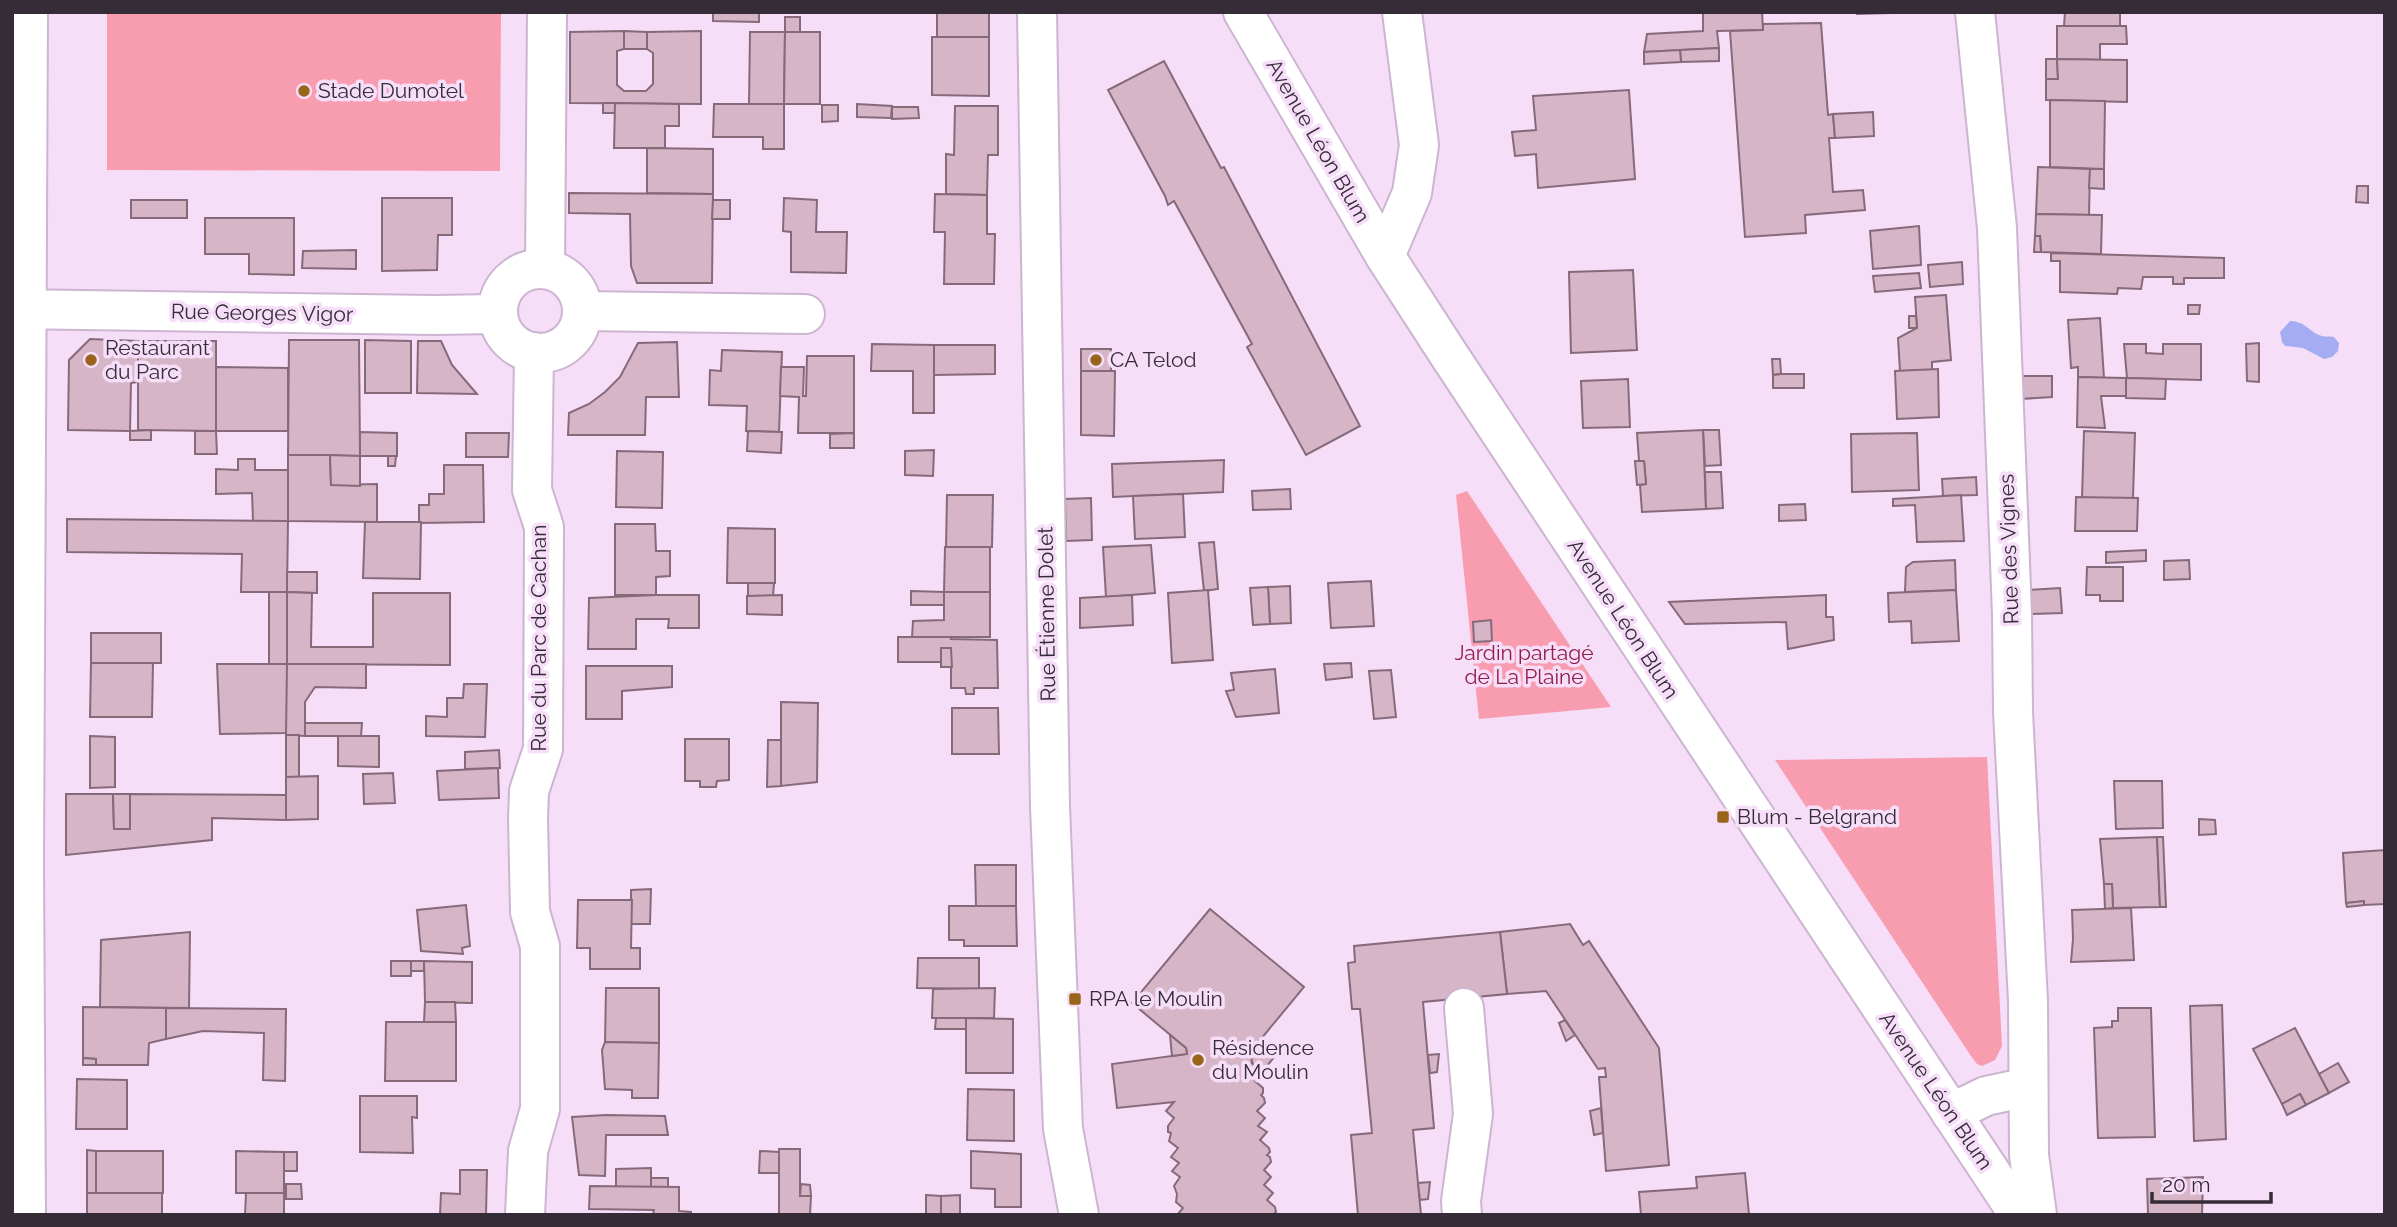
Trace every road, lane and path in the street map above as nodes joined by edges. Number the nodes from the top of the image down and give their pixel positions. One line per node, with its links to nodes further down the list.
1 (28, 12): 7 (street)
2 (547, 12): 9 (street)
3 (1037, 12): 21 (street, Rue Étienne Dolet)
4 (1243, 12): 8 (street, Avenue Léon Blum)
5 (1402, 12): 8 (street)
6 (1975, 12): 17 (street, Rue des Vignes)
7 (20, 117): 10 (street)
8 (1385, 256): 18 (street, Avenue Léon Blum)
9 (545, 269): 11 (street); 12 (street)
10 (19, 309): 12 (street, Rue Georges Vigor); 15 (street)
11 (582, 312): 13 (street); 14 (street)
12 (497, 314): 14 (street)
13 (805, 314)
14 (534, 352): 20 (street, Rue du Parc de Cachan)
15 (19, 388): 19 (street)
16 (1464, 1008): 22 (street)
17 (2028, 1087): 18 (street); 24 (street, Rue des Vignes)
18 (1951, 1113): 23 (street, Avenue Léon Blum)
19 (26, 1215)
20 (525, 1215)
21 (1079, 1215)
22 (1462, 1215)
23 (2019, 1215)
24 (2037, 1215)

